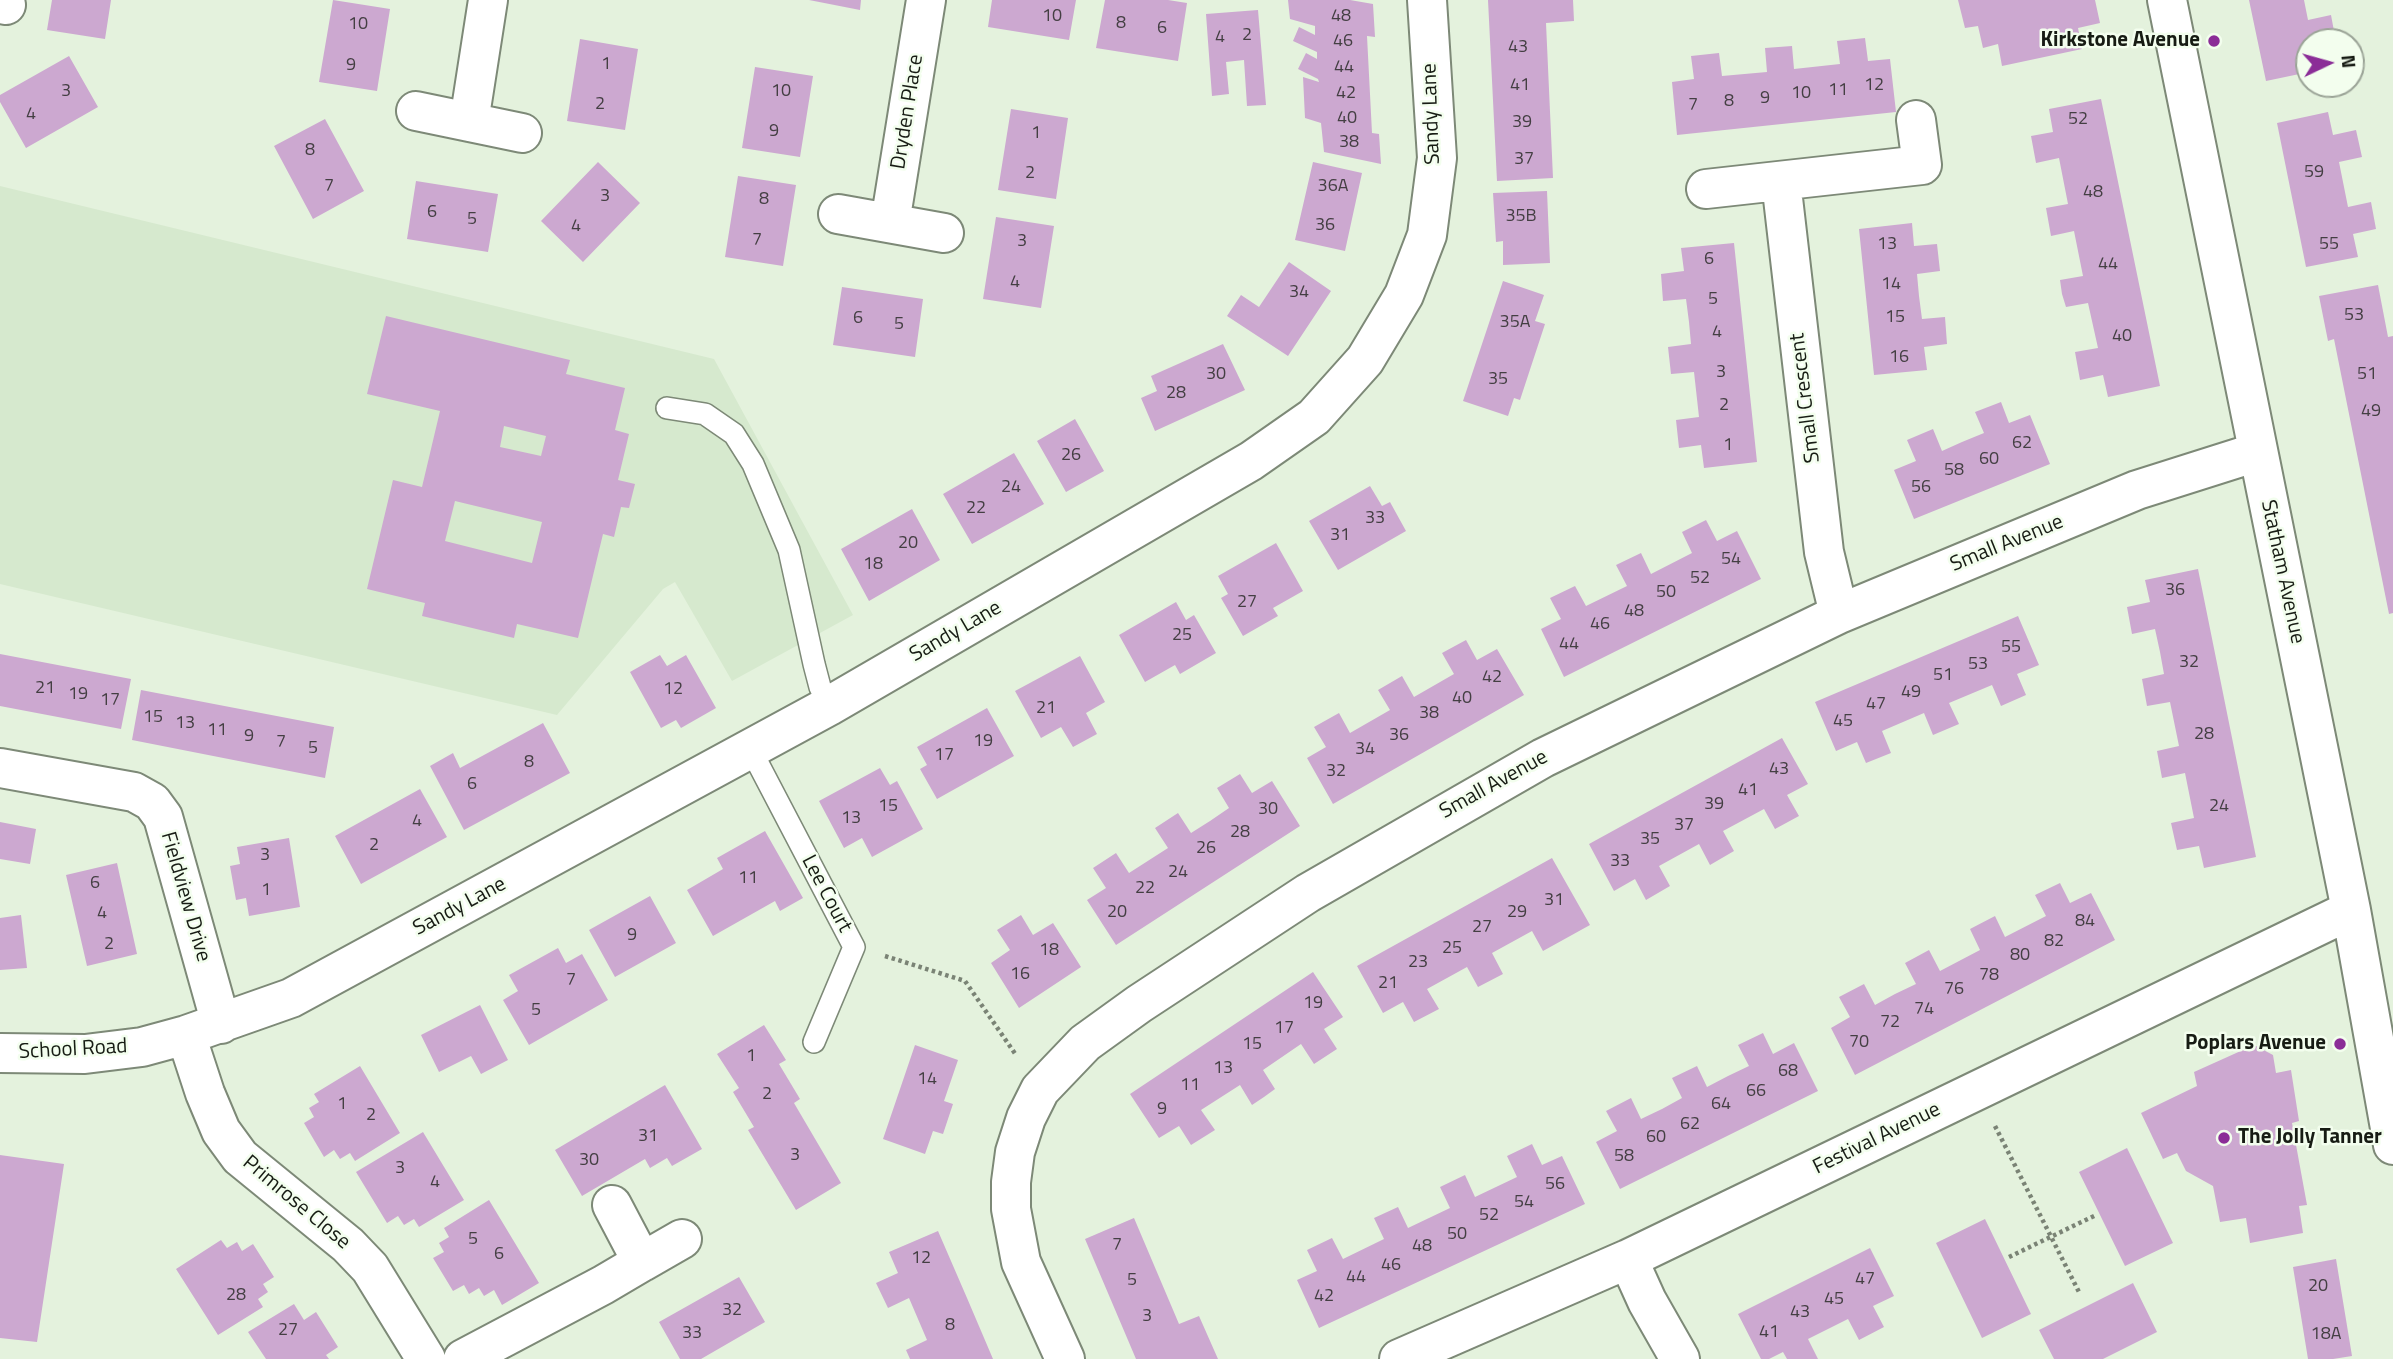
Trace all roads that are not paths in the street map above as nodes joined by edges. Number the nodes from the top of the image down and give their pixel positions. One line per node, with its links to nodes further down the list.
1 (488, 0): 7 (street)
2 (926, 0): 12 (street, Dryden Place)
3 (1427, 0): 17 (street, Sandy Lane)
4 (2167, 0): 15 (street, Statham Avenue)
5 (416, 111): 7 (street)
6 (1916, 120): 9 (street)
7 (469, 122): 8 (street)
8 (522, 133)
9 (1781, 181): 10 (street); 16 (street, Small Crescent)
10 (1706, 189)
11 (838, 214): 12 (street)
12 (890, 223): 13 (street)
13 (944, 233)
14 (667, 408): 17 (lane)
15 (2257, 452): 16 (street, Small Avenue); 20 (street, Statham Avenue)
16 (1839, 614): 31 (street, Small Avenue)
17 (829, 706): 18 (street, Sandy Lane)
18 (751, 750): 21 (street, Sandy Lane); 22 (lane, Lee Court)
19 (0, 768): 21 (street, Fieldview Drive)
20 (2351, 910): 24 (street, Statham Avenue); 27 (street, Festival Avenue)
21 (204, 1030): 23 (street, School Road); 29 (street, Primrose Close)
22 (814, 1042)
23 (0, 1053)
24 (2393, 1145)
25 (612, 1205): 28 (street)
26 (682, 1239): 28 (street)
27 (1628, 1259): 32 (street, Festival Avenue); 33 (street)
28 (642, 1262): 30 (street)
29 (426, 1359)
30 (463, 1359)
31 (1065, 1359)
32 (1399, 1359)
33 (1680, 1359)

